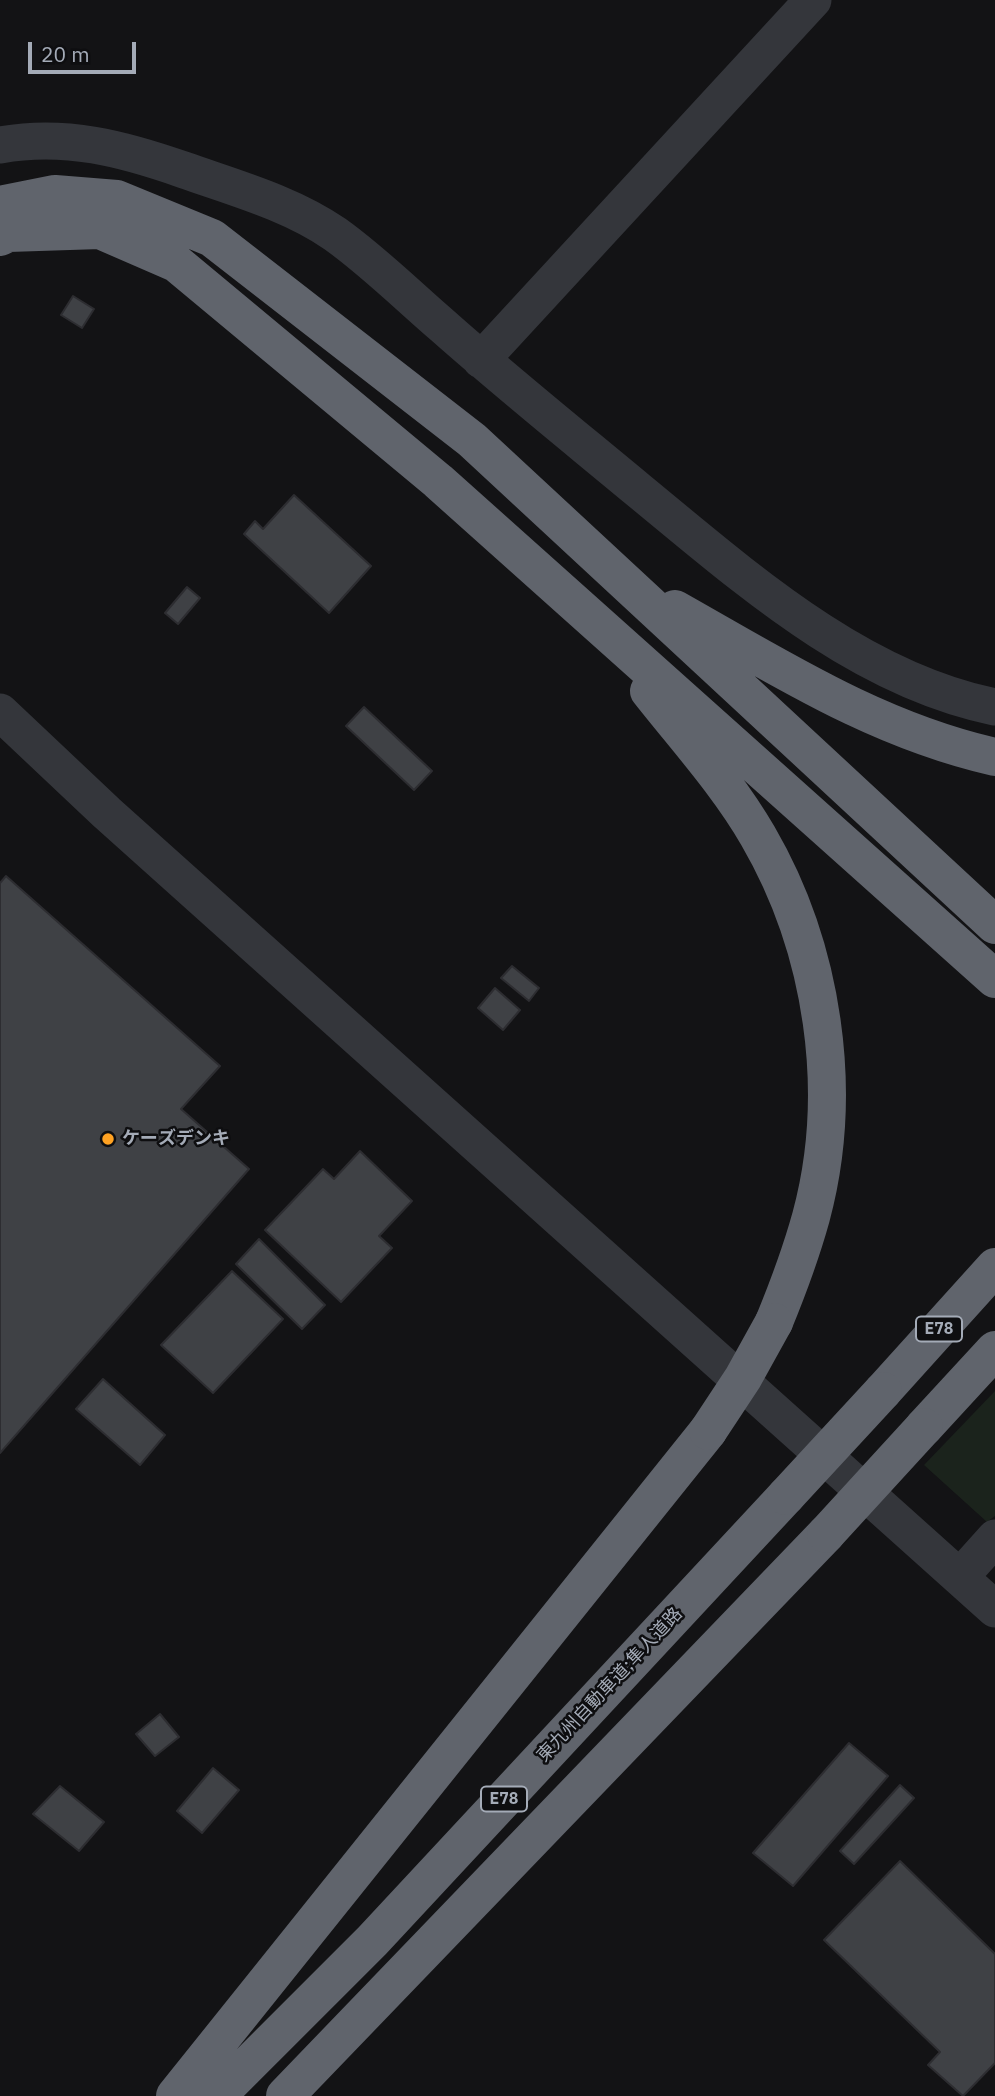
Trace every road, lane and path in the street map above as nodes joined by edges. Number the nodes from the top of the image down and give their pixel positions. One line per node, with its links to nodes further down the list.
1 (813, 0): 5 (street)
2 (0, 145): 5 (street)
3 (0, 205): 6 (highway)
4 (0, 237): 7 (highway)
5 (481, 360): 8 (street)
6 (616, 575): 10 (highway); 11 (highway)
7 (588, 612): 12 (highway); 18 (highway, bridge)
8 (995, 707)
9 (0, 712): 16 (street)
10 (995, 757)
11 (995, 925)
12 (995, 979)
13 (995, 1267): 19 (highway, 東九州自動車道;隼人道路 / E78, bridge)
14 (995, 1350): 20 (highway, E78, bridge)
15 (995, 1538): 16 (street)
16 (960, 1577): 17 (street)
17 (995, 1609)
18 (175, 2096)
19 (217, 2096)
20 (285, 2096)

